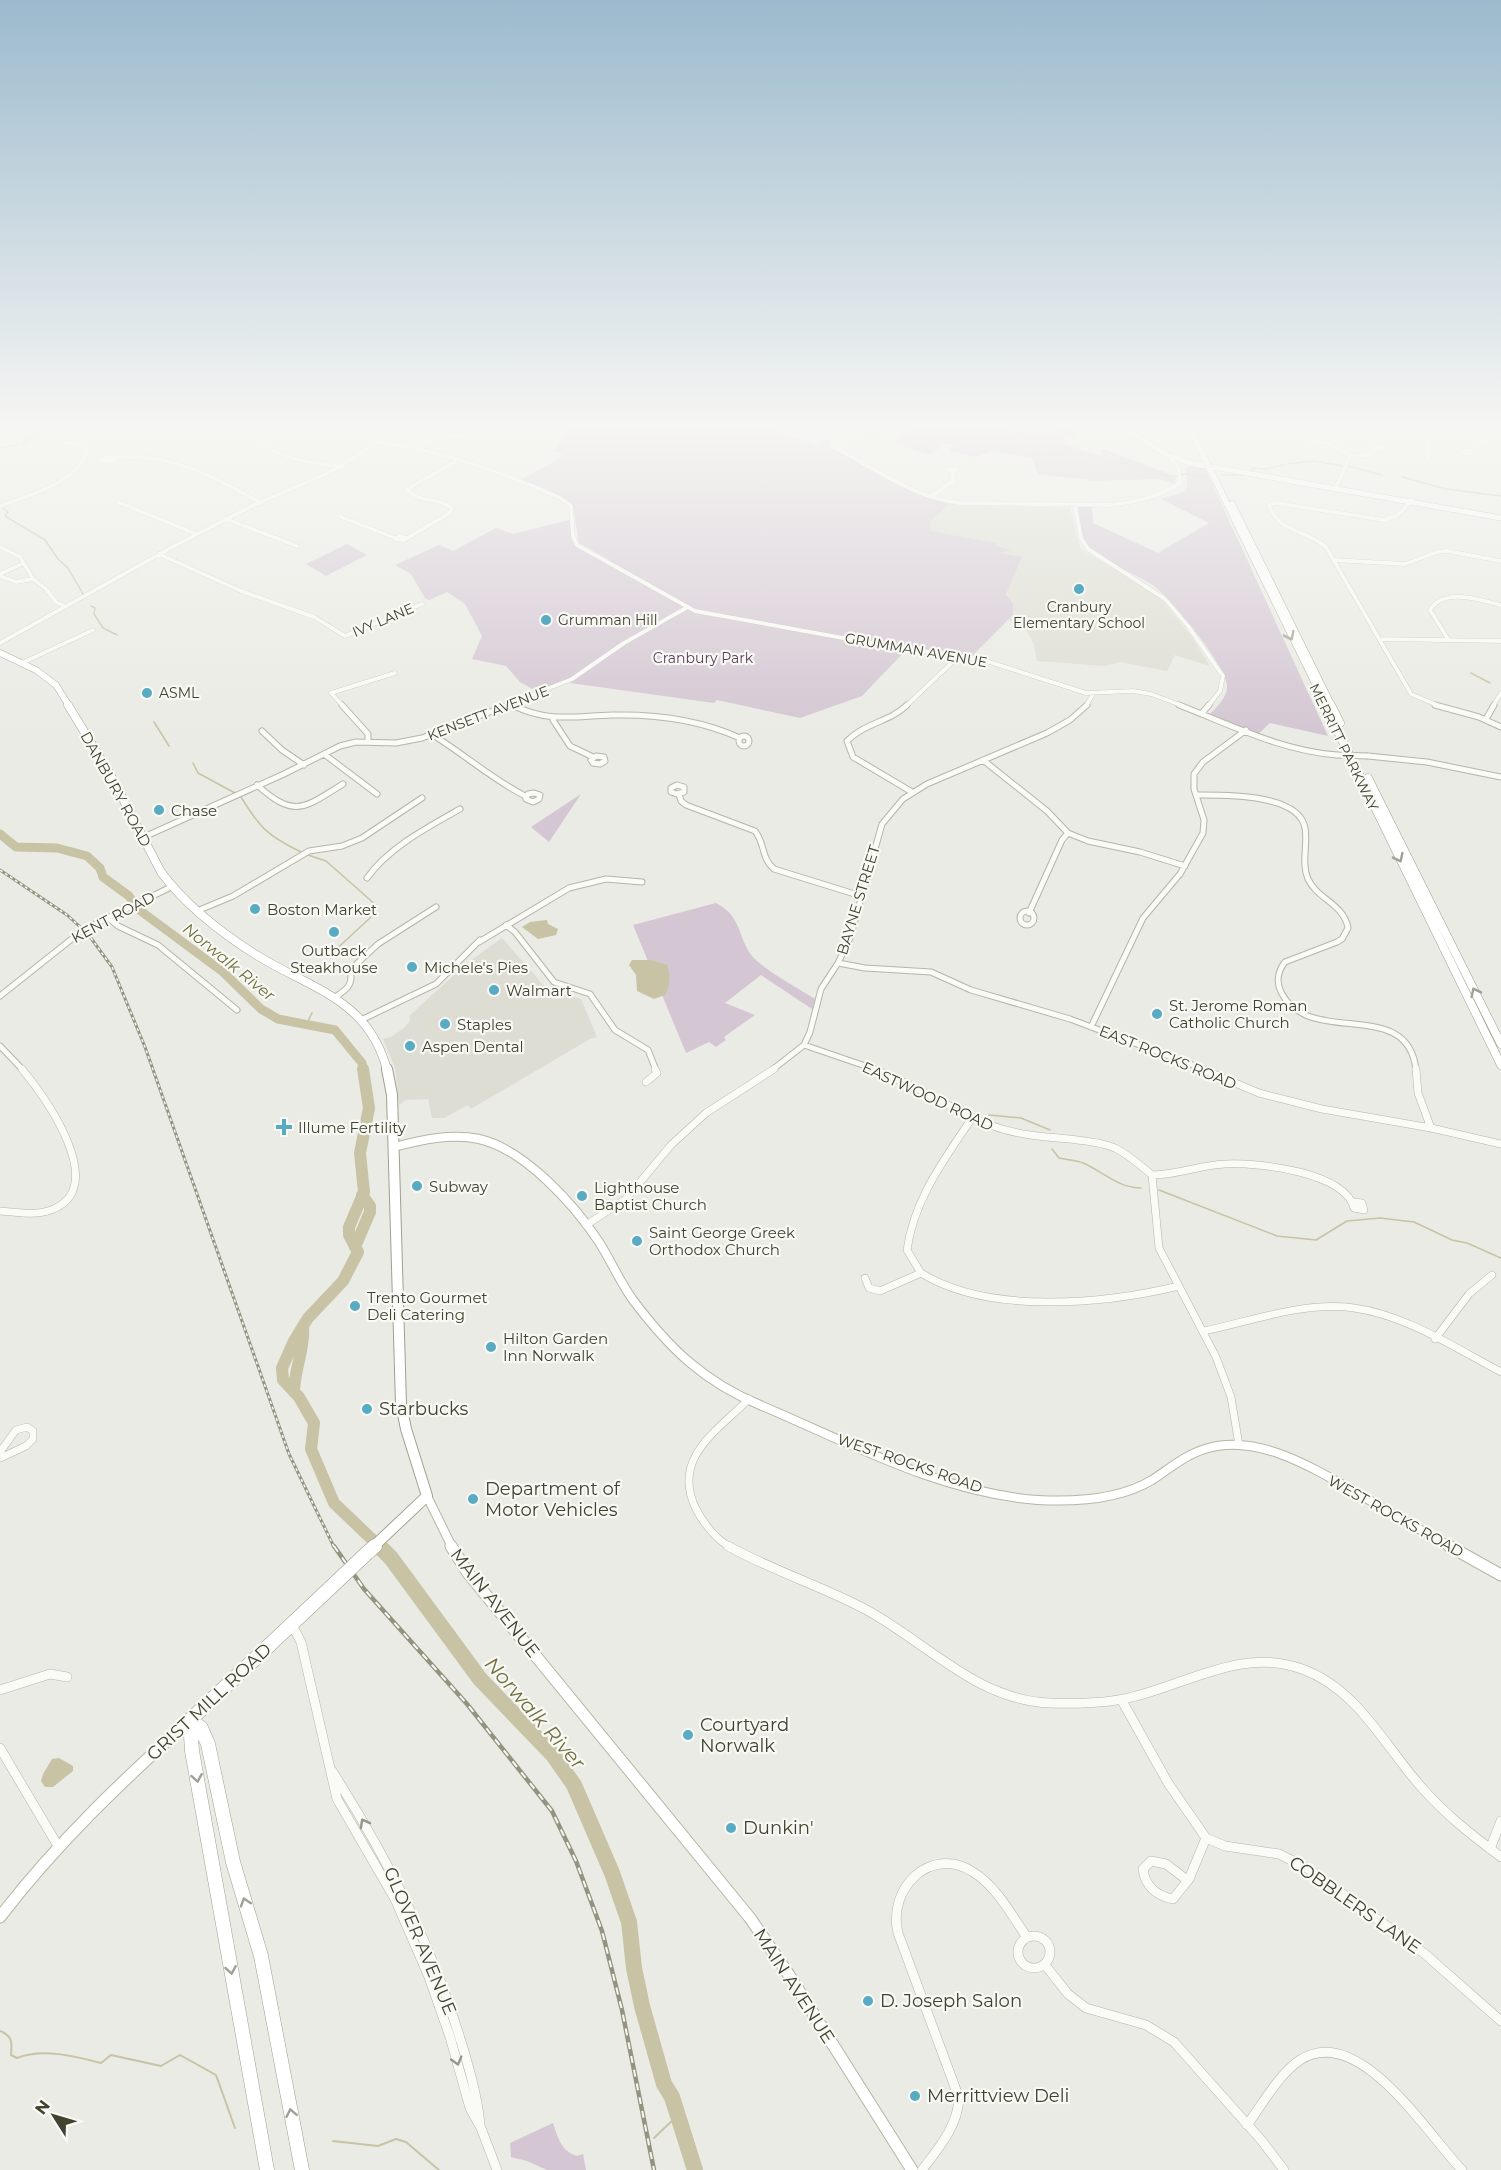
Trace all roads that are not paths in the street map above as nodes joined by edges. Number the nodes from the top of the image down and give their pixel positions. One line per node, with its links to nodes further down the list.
1 (182, 528): 11 (street)
2 (207, 528): 11 (street)
3 (250, 528): 12 (street)
4 (370, 528): 5 (street)
5 (425, 528)
6 (572, 528): 23 (street, GRUMMAN AVENUE)
7 (1079, 528): 38 (street)
8 (1241, 528): 83 (highway, MERRITT PARKWAY, one-way to 83)
9 (1242, 528): 81 (highway, MERRITT PARKWAY, one-way to 9)
10 (1292, 528): 15 (street)
11 (196, 534): 14 (street)
12 (297, 546)
13 (1, 547): 17 (street)
14 (159, 554): 20 (street, IVY LANE); 22 (street)
15 (1334, 560): 16 (street); 25 (street)
16 (1501, 561)
17 (24, 563): 18 (street); 19 (street)
18 (0, 575): 19 (street)
19 (33, 579): 22 (street)
20 (422, 604)
21 (1501, 605): 26 (street)
22 (64, 606): 29 (street)
23 (686, 608): 32 (street, GRUMMAN AVENUE); 37 (street, KENSETT AVENUE)
24 (93, 630): 33 (street)
25 (1379, 639): 26 (street); 39 (street)
26 (1448, 639): 28 (street)
27 (1501, 641): 28 (street)
28 (1495, 642): 30 (street)
29 (0, 643)
30 (1501, 646)
31 (0, 653): 33 (highway, DANBURY ROAD)
32 (960, 655): 36 (street, GRUMMAN AVENUE); 54 (street)
33 (22, 663): 62 (highway, DANBURY ROAD)
34 (395, 673): 46 (street)
35 (1501, 693): 39 (street)
36 (1093, 694): 38 (street, GRUMMAN AVENUE); 49 (street, BAYNE STREET)
37 (512, 705): 40 (street); 44 (street, KENSETT AVENUE)
38 (1202, 713): 42 (street, GRUMMAN AVENUE)
39 (1486, 719): 41 (street)
40 (553, 720): 45 (street); 48 (street)
41 (1501, 727)
42 (1246, 730): 51 (street, GRUMMAN AVENUE, bridge); 57 (street)
43 (262, 731): 50 (street)
44 (434, 735): 46 (street, KENSETT AVENUE); 58 (street)
45 (740, 738)
46 (368, 742): 47 (street, KENSETT AVENUE)
47 (324, 754): 50 (street, KENSETT AVENUE); 55 (street)
48 (593, 757)
49 (983, 760): 54 (street, BAYNE STREET); 61 (street)
50 (304, 765): 53 (street, KENSETT AVENUE)
51 (1501, 777)
52 (343, 784): 53 (street)
53 (257, 785): 62 (street, KENSETT AVENUE)
54 (912, 792): 67 (street, BAYNE STREET)
55 (377, 794)
56 (679, 794): 67 (street)
57 (1196, 795): 63 (street); 86 (street)
58 (525, 796)
59 (422, 798): 69 (street)
60 (460, 809): 64 (street)
61 (1068, 833): 63 (street); 70 (street)
62 (144, 837): 66 (highway, DANBURY ROAD)
63 (1185, 866): 79 (street)
64 (367, 878)
65 (642, 882): 72 (street)
66 (171, 887): 69 (highway, DANBURY ROAD); 71 (street, KENT ROAD)
67 (861, 896): 74 (street, BAYNE STREET)
68 (436, 907): 76 (street)
69 (197, 911): 73 (highway, DANBURY ROAD)
70 (1029, 913)
71 (107, 917): 75 (street, KENT ROAD); 77 (street)
72 (506, 925): 78 (street); 84 (street)
73 (226, 934): 76 (highway, MAIN AVENUE)
74 (838, 963): 79 (street, EAST ROCKS ROAD); 80 (street, BAYNE STREET)
75 (1, 993)
76 (335, 997): 78 (highway, MAIN AVENUE)
77 (237, 1010)
78 (361, 1020): 88 (highway, MAIN AVENUE)
79 (1091, 1027): 86 (street, EAST ROCKS ROAD)
80 (804, 1044): 85 (street, EASTWOOD ROAD); 92 (street, BAYNE STREET)
81 (1501, 1044)
82 (0, 1046): 91 (street)
83 (1501, 1065)
84 (646, 1082)
85 (972, 1118): 89 (street, EASTWOOD ROAD); 93 (street)
86 (1431, 1128): 87 (street, EAST ROCKS ROAD)
87 (1501, 1144)
88 (394, 1147): 92 (main road, WEST ROCKS ROAD); 104 (highway, MAIN AVENUE)
89 (1152, 1175): 90 (street); 96 (street)
90 (1354, 1202)
91 (0, 1211)
92 (586, 1225): 100 (main road, WEST ROCKS ROAD)
93 (921, 1273): 95 (street); 96 (street)
94 (1492, 1275): 98 (street)
95 (865, 1278)
96 (1179, 1286): 97 (street)
97 (1204, 1331): 98 (street); 101 (street)
98 (1435, 1339): 99 (street)
99 (1501, 1372)
100 (748, 1399): 101 (main road, WEST ROCKS ROAD); 109 (street)
101 (1239, 1445): 105 (main road, WEST ROCKS ROAD)
102 (0, 1452): 103 (street)
103 (0, 1458)
104 (427, 1496): 106 (highway, GRIST MILL ROAD, bridge); 126 (main road, MAIN AVENUE)
105 (1501, 1575)
106 (292, 1625): 110 (highway, GRIST MILL ROAD); 125 (street, GLOVER AVENUE)
107 (67, 1677): 108 (street)
108 (0, 1690)
109 (1121, 1699): 113 (street); 115 (street)
110 (190, 1720): 114 (main road, GRIST MILL ROAD); 123 (highway, one-way to 123); 124 (highway, one-way to 110)
111 (0, 1748): 114 (street)
112 (1501, 1821): 115 (street)
113 (1206, 1838): 117 (street); 121 (street, COBBLERS LANE)
114 (58, 1846): 118 (main road, GRIST MILL ROAD)
115 (1490, 1849): 116 (street)
116 (1501, 1857)
117 (1187, 1880): 117 (street)
118 (0, 1917)
119 (1026, 1936): 120 (street); 120 (street); 127 (street)
120 (1044, 1966): 122 (street)
121 (1501, 2020)
122 (1247, 2125): 128 (street); 129 (street)
123 (267, 2170)
124 (302, 2170)
125 (497, 2170)
126 (912, 2170)
127 (922, 2170)
128 (1284, 2170)
129 (1462, 2170)

